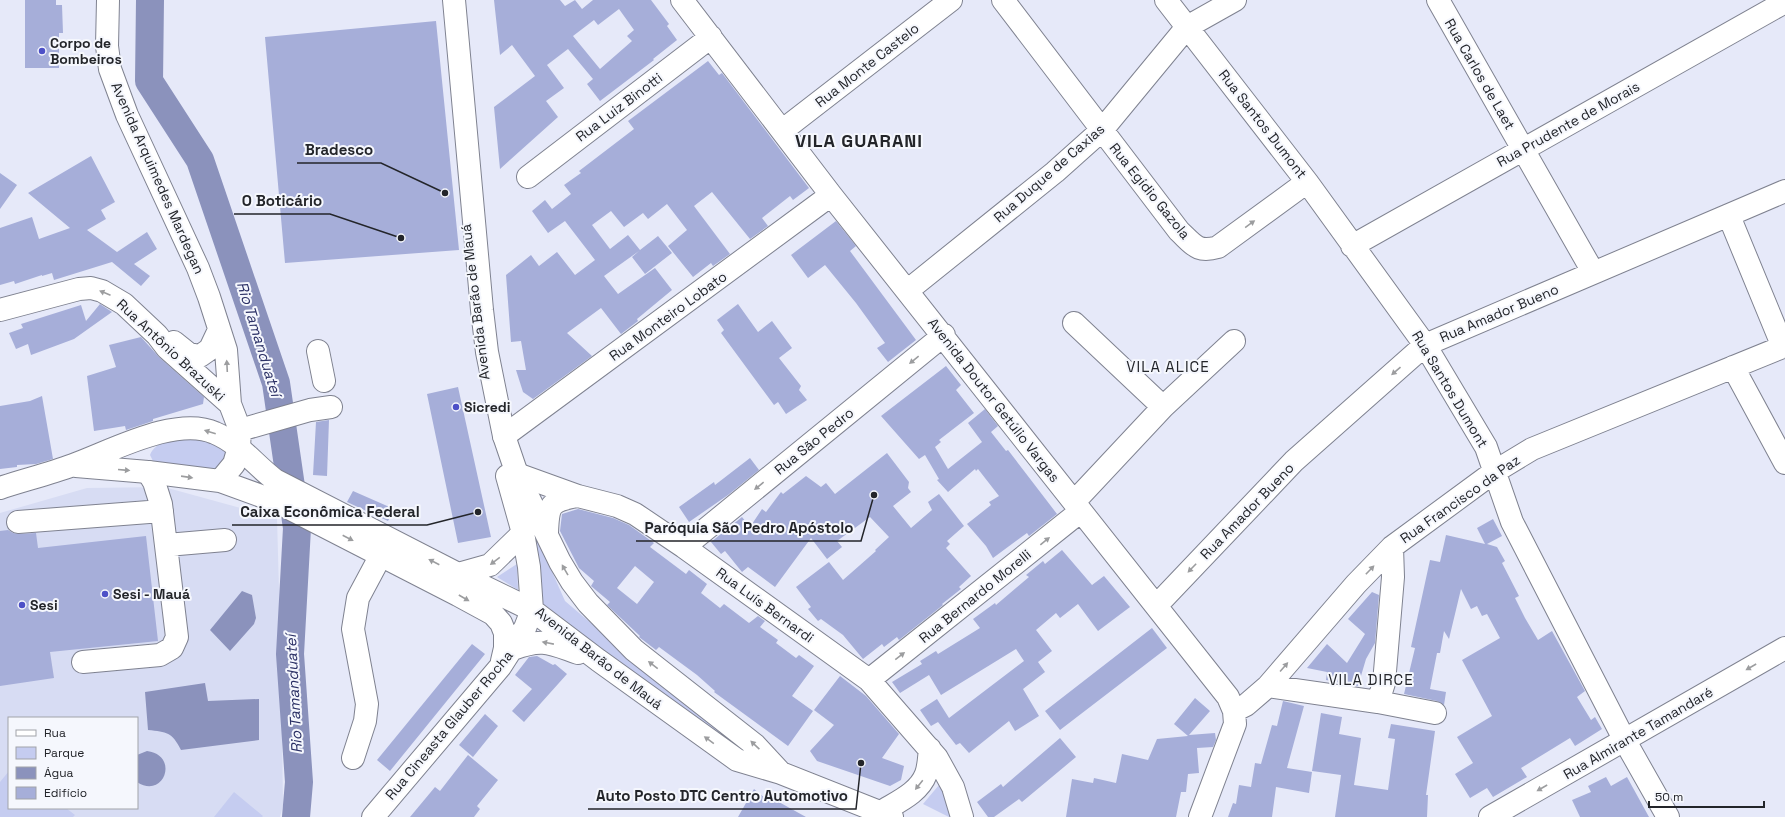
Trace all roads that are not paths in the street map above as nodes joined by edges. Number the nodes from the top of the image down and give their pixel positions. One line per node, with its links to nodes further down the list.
1 (108, 0): 26 (street, Avenida Arquimedes Mardegan)
2 (445, 0): 53 (street, Avenida Barão de Mauá)
3 (454, 0): 38 (street, Avenida Barão de Mauá)
4 (682, 0): 12 (street, Avenida Doutor Getúlio Vargas)
5 (951, 0): 13 (street, Rua Monte Castelo)
6 (1003, 0): 14 (street, Rua Egídio Gazola)
7 (1166, 0): 11 (street, Rua Santos Dumont)
8 (1234, 0): 11 (street, Rua Duque de Caxias)
9 (1438, 0): 15 (street, Rua Carlos de Laet)
10 (1785, 2): 15 (street, Rua Prudente de Morais)
11 (1187, 27): 14 (street, Rua Duque de Caxias); 17 (street, Rua Santos Dumont)
12 (711, 37): 13 (street, Avenida Doutor Getúlio Vargas); 16 (street, Rua Luiz Binotti)
13 (783, 130): 19 (street, Avenida Doutor Getúlio Vargas)
14 (1102, 130): 17 (street, Rua Egídio Gazola, one-way to 17); 23 (street, Rua Duque de Caxias)
15 (1523, 149): 21 (street, Rua Prudente de Morais); 22 (street, Rua Carlos de Laet)
16 (528, 177)
17 (1307, 182): 21 (street, Rua Santos Dumont)
18 (1785, 191): 20 (street, Rua Amador Bueno)
19 (831, 195): 23 (street, Avenida Doutor Getúlio Vargas); 38 (street, Rua Monteiro Lobato)
20 (1729, 216): 22 (street, Rua Amador Bueno); 31 (street)
21 (1352, 246): 30 (street, Rua Santos Dumont)
22 (1593, 272): 30 (street, Rua Amador Bueno)
23 (907, 291): 28 (street, Avenida Doutor Getúlio Vargas)
24 (0, 310): 27 (street, Rua Antônio Brazuski, one-way to 24)
25 (1074, 323): 37 (street)
26 (219, 330): 27 (street); 35 (street, Avenida Arquimedes Mardegan, one-way to 26)
27 (157, 335): 35 (street, Rua Antônio Brazuski)
28 (944, 335): 49 (street, Avenida Doutor Getúlio Vargas); 57 (street, Rua São Pedro, one-way to 57)
29 (1234, 341): 37 (street, Rua Bernardo Morelli)
30 (1425, 345): 44 (street, Rua Santos Dumont); 61 (street, Rua Amador Bueno, one-way to 61)
31 (1784, 347): 33 (street, Rua Francisco da Paz)
32 (318, 351): 34 (street)
33 (1733, 367): 41 (street); 44 (street, Rua Francisco da Paz)
34 (324, 381)
35 (230, 404): 40 (street, Rua Antônio Brazuski)
36 (331, 407): 40 (street)
37 (1163, 408): 49 (street, Rua Bernardo Morelli)
38 (504, 436): 45 (street, Avenida Barão de Mauá)
39 (142, 439): 40 (street, one-way to 39); 42 (street); 43 (street)
40 (239, 439): 46 (street); 51 (street)
41 (1785, 463)
42 (71, 466): 43 (street, one-way to 43); 47 (street)
43 (148, 472): 46 (street, one-way to 46); 50 (street)
44 (1494, 472): 58 (street, Rua Francisco da Paz); 72 (street, Rua Santos Dumont)
45 (517, 474): 48 (street, Rua Luís Bernardi); 54 (street, Avenida Barão de Mauá)
46 (220, 482): 51 (street)
47 (0, 488)
48 (578, 496): 54 (street, Rua Luís Bernardi); 57 (street, Rua Luís Bernardi)
49 (1078, 507): 61 (street, Avenida Doutor Getúlio Vargas); 67 (street, Rua Bernardo Morelli, one-way to 49)
50 (162, 511): 52 (street); 56 (street)
51 (317, 512): 59 (street, one-way to 59); 60 (street, one-way to 51)
52 (18, 522)
53 (522, 533): 60 (street, one-way to 60); 62 (street, Avenida Barão de Mauá)
54 (547, 533): 75 (street, Avenida Barão de Mauá, one-way to 54)
55 (225, 540): 56 (street)
56 (168, 545): 66 (street)
57 (684, 547): 67 (street, Rua Luís Bernardi)
58 (1392, 548): 68 (street, Rua Francisco da Paz, one-way to 58); 69 (street)
59 (381, 555): 64 (street, one-way to 64); 74 (street)
60 (458, 574): 62 (street)
61 (1157, 605): 70 (street, Avenida Doutor Getúlio Vargas)
62 (532, 610): 64 (street, Rua Cineasta Glauber Rocha); 65 (street, Avenida Barão de Mauá)
63 (1785, 648): 72 (street, Rua Almirante Tamandaré, one-way to 72)
64 (507, 658): 65 (street, one-way to 64); 77 (street, Rua Cineasta Glauber Rocha)
65 (598, 660): 75 (street, Avenida Barão de Mauá, one-way to 65)
66 (83, 662)
67 (869, 680): 73 (street, Rua Luís Bernardi)
68 (1268, 686): 69 (street); 70 (street, Rua Francisco da Paz)
69 (1378, 702): 71 (street)
70 (1234, 711): 79 (street, Avenida Doutor Getúlio Vargas)
71 (1435, 713)
72 (1625, 740): 80 (street, Rua Almirante Tamandaré, one-way to 80); 81 (street, Rua Santos Dumont)
73 (930, 749): 76 (street, one-way to 76); 78 (street, Rua Luís Bernardi)
74 (353, 758)
75 (781, 773): 76 (street, Avenida Barão de Mauá)
76 (887, 814)
77 (373, 817)
78 (962, 817)
79 (1200, 817)
80 (1490, 817)
81 (1668, 817)

